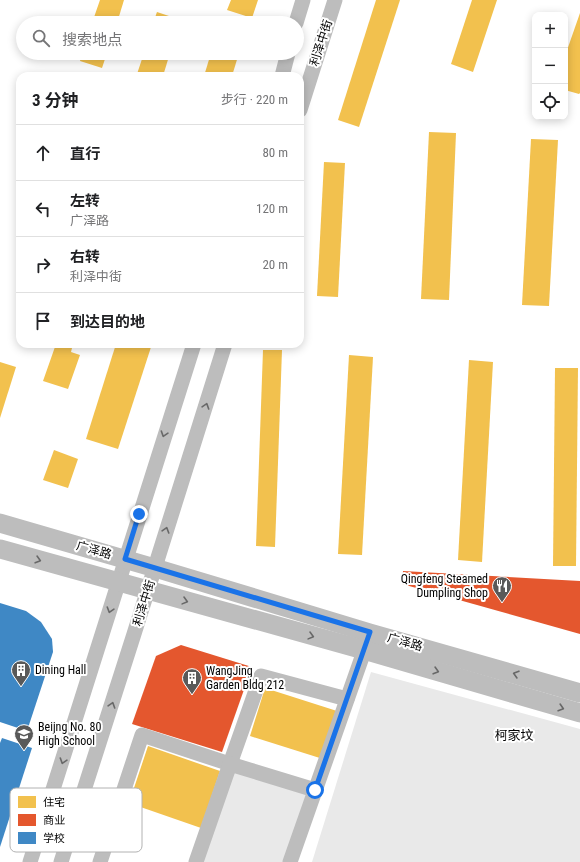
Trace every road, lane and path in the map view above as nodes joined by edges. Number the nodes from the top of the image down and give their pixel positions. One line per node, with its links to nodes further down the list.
1 (303, 0): 3 (street)
2 (335, 0): 6 (street, 利泽中街)
3 (298, 16)
4 (286, 60): 5 (street)
5 (283, 72)
6 (304, 97)
7 (193, 348): 11 (street, one-way to 11)
8 (224, 348): 12 (street, 利泽中街, one-way to 8)
9 (0, 523): 11 (main road, 广泽路)
10 (0, 549): 13 (main road, 广泽路, one-way to 13)
11 (125, 559): 12 (main road, 广泽路); 13 (street)
12 (155, 568): 14 (street, 利泽中街); 15 (main road, 广泽路)
13 (118, 583): 14 (main road, 广泽路); 21 (street, one-way to 21)
14 (148, 591): 16 (main road, 广泽路, one-way to 16); 22 (street, 利泽中街, one-way to 14)
15 (370, 632): 16 (street); 17 (main road, 广泽路, one-way to 15)
16 (364, 650): 18 (street); 19 (main road, 广泽路, one-way to 19)
17 (580, 693)
18 (347, 698): 20 (street); 24 (street)
19 (580, 713)
20 (230, 764): 23 (street); 24 (street); 31 (street)
21 (53, 788)
22 (85, 788)
23 (124, 788)
24 (315, 790): 32 (street)
25 (33, 852): 28 (street, one-way to 28)
26 (64, 852): 29 (street, 利泽中街, one-way to 26)
27 (103, 852): 30 (street)
28 (30, 862)
29 (61, 862)
30 (100, 862)
31 (196, 862)
32 (290, 862)

